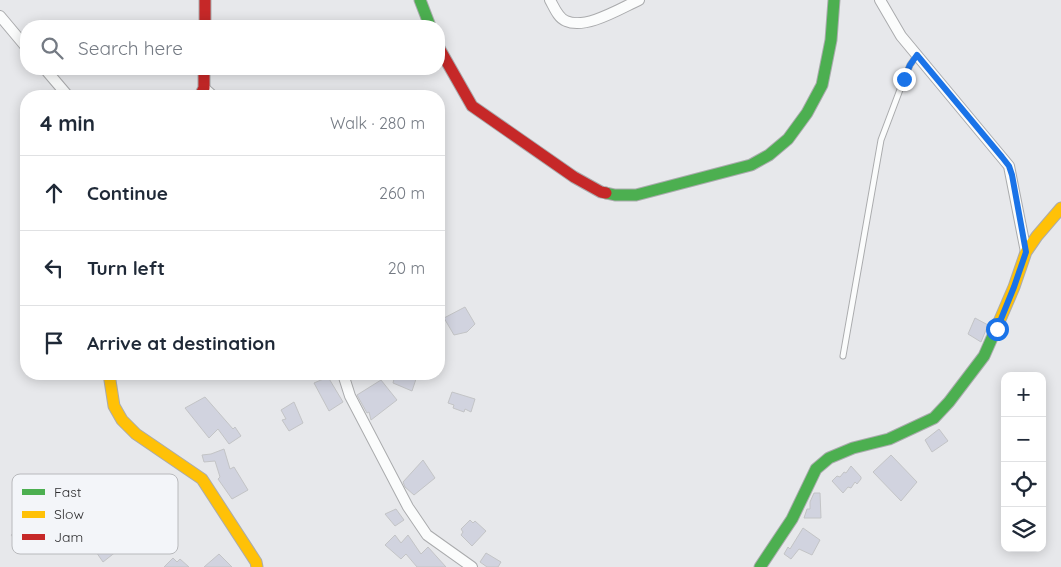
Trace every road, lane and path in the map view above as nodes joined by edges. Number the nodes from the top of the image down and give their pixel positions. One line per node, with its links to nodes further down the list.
1 (205, 0): 8 (street)
2 (420, 0): 9 (street)
3 (550, 0): 4 (street)
4 (639, 0)
5 (834, 0): 12 (street)
6 (880, 0): 11 (street)
7 (0, 16): 10 (street)
8 (205, 20)
9 (428, 20)
10 (20, 40)
11 (917, 55): 18 (street); 19 (lane)
12 (445, 59)
13 (50, 75): 15 (street)
14 (203, 75): 16 (street)
15 (63, 90)
16 (202, 90)
17 (1061, 208): 18 (street)
18 (1026, 252): 24 (street)
19 (843, 356)
20 (110, 380): 22 (street)
21 (345, 380): 23 (street)
22 (256, 567)
23 (472, 567)
24 (760, 567)

